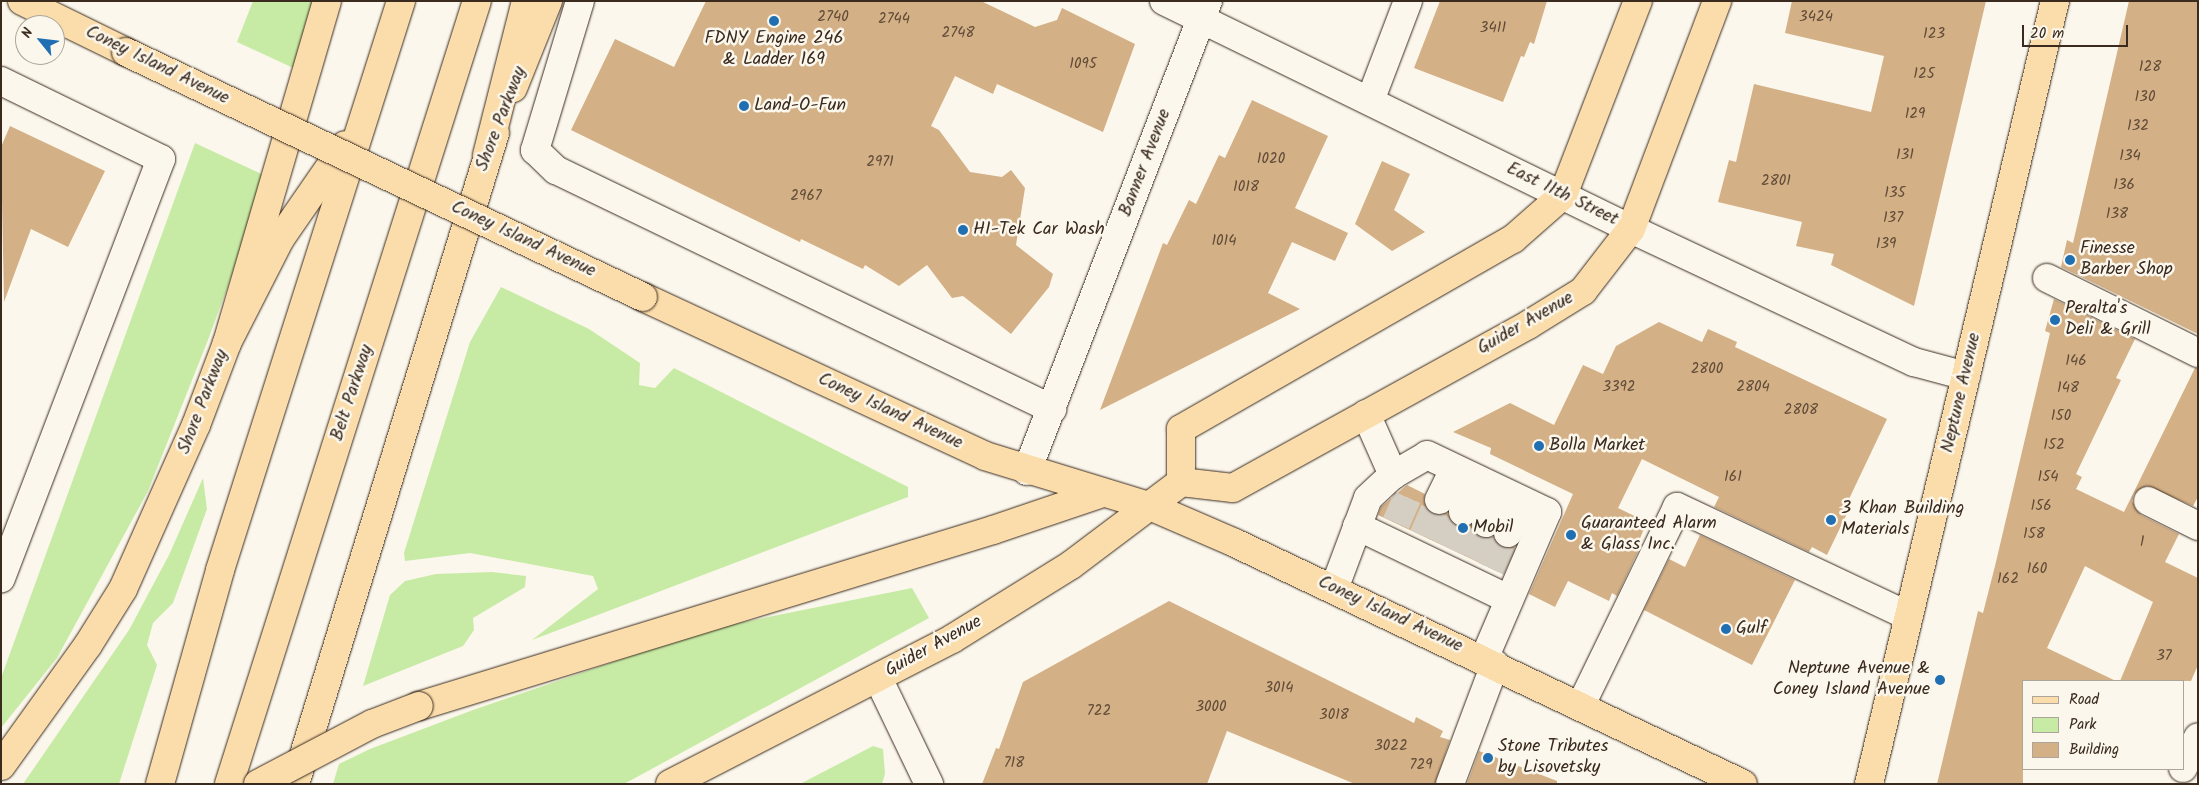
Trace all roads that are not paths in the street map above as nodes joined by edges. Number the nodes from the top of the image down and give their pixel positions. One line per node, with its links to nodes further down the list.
1 (22, 1): 27 (main road, Coney Island Avenue, bridge)
2 (327, 1): 21 (main road, Shore Parkway)
3 (400, 1): 16 (main road)
4 (476, 1): 49 (main road, Belt Parkway)
5 (526, 1): 17 (main road)
6 (548, 1): 17 (main road, Shore Parkway)
7 (580, 1): 24 (street, Shore Parkway)
8 (1164, 1): 13 (street, East 11th Street)
9 (1408, 1): 15 (street)
10 (1638, 1): 18 (main road)
11 (1717, 1): 19 (main road, Guider Avenue)
12 (2055, 1): 23 (main road, Neptune Avenue)
13 (1204, 10): 15 (street, East 11th Street); 24 (street, Banner Avenue)
14 (1, 81): 37 (street)
15 (1370, 102): 18 (street, East 11th Street)
16 (360, 123): 21 (main road); 48 (main road)
17 (487, 154): 51 (main road, Shore Parkway)
18 (1563, 195): 19 (street, East 11th Street); 29 (main road)
19 (1632, 229): 23 (street, East 11th Street); 25 (main road, Guider Avenue)
20 (2047, 278): 22 (street)
21 (227, 343): 45 (main road, Shore Parkway)
22 (2198, 353)
23 (1966, 376): 40 (main road, Neptune Avenue)
24 (1052, 409): 27 (street)
25 (1366, 414): 28 (street); 29 (main road, Guider Avenue)
26 (1454, 468): 28 (street); 30 (street); 34 (street)
27 (1027, 471): 31 (main road, Coney Island Avenue)
28 (1403, 481): 35 (street)
29 (1181, 482): 33 (main road, Guider Avenue)
30 (1501, 491): 34 (street); 34 (street); 39 (street)
31 (1102, 493): 33 (main road, Coney Island Avenue); 50 (main road, bridge)
32 (2148, 501): 36 (street)
33 (1152, 507): 38 (main road, Coney Island Avenue); 42 (main road, Guider Avenue)
34 (1474, 517)
35 (1357, 526): 38 (street); 39 (street)
36 (2198, 526)
37 (1, 579)
38 (1334, 589): 41 (main road, Coney Island Avenue)
39 (1509, 599): 41 (street)
40 (1909, 616): 43 (street); 56 (main road, Neptune Avenue)
41 (1489, 661): 43 (main road, Coney Island Avenue); 54 (street)
42 (878, 678): 52 (main road, Guider Avenue); 53 (street)
43 (1581, 705): 55 (main road, Coney Island Avenue)
44 (2198, 737): 46 (street)
45 (1, 766)
46 (2184, 766)
47 (2182, 770): 57 (street)
48 (160, 784)
49 (229, 784)
50 (258, 784)
51 (295, 784)
52 (670, 784)
53 (929, 784)
54 (1450, 784)
55 (1743, 784)
56 (1869, 784)
57 (2175, 784)

